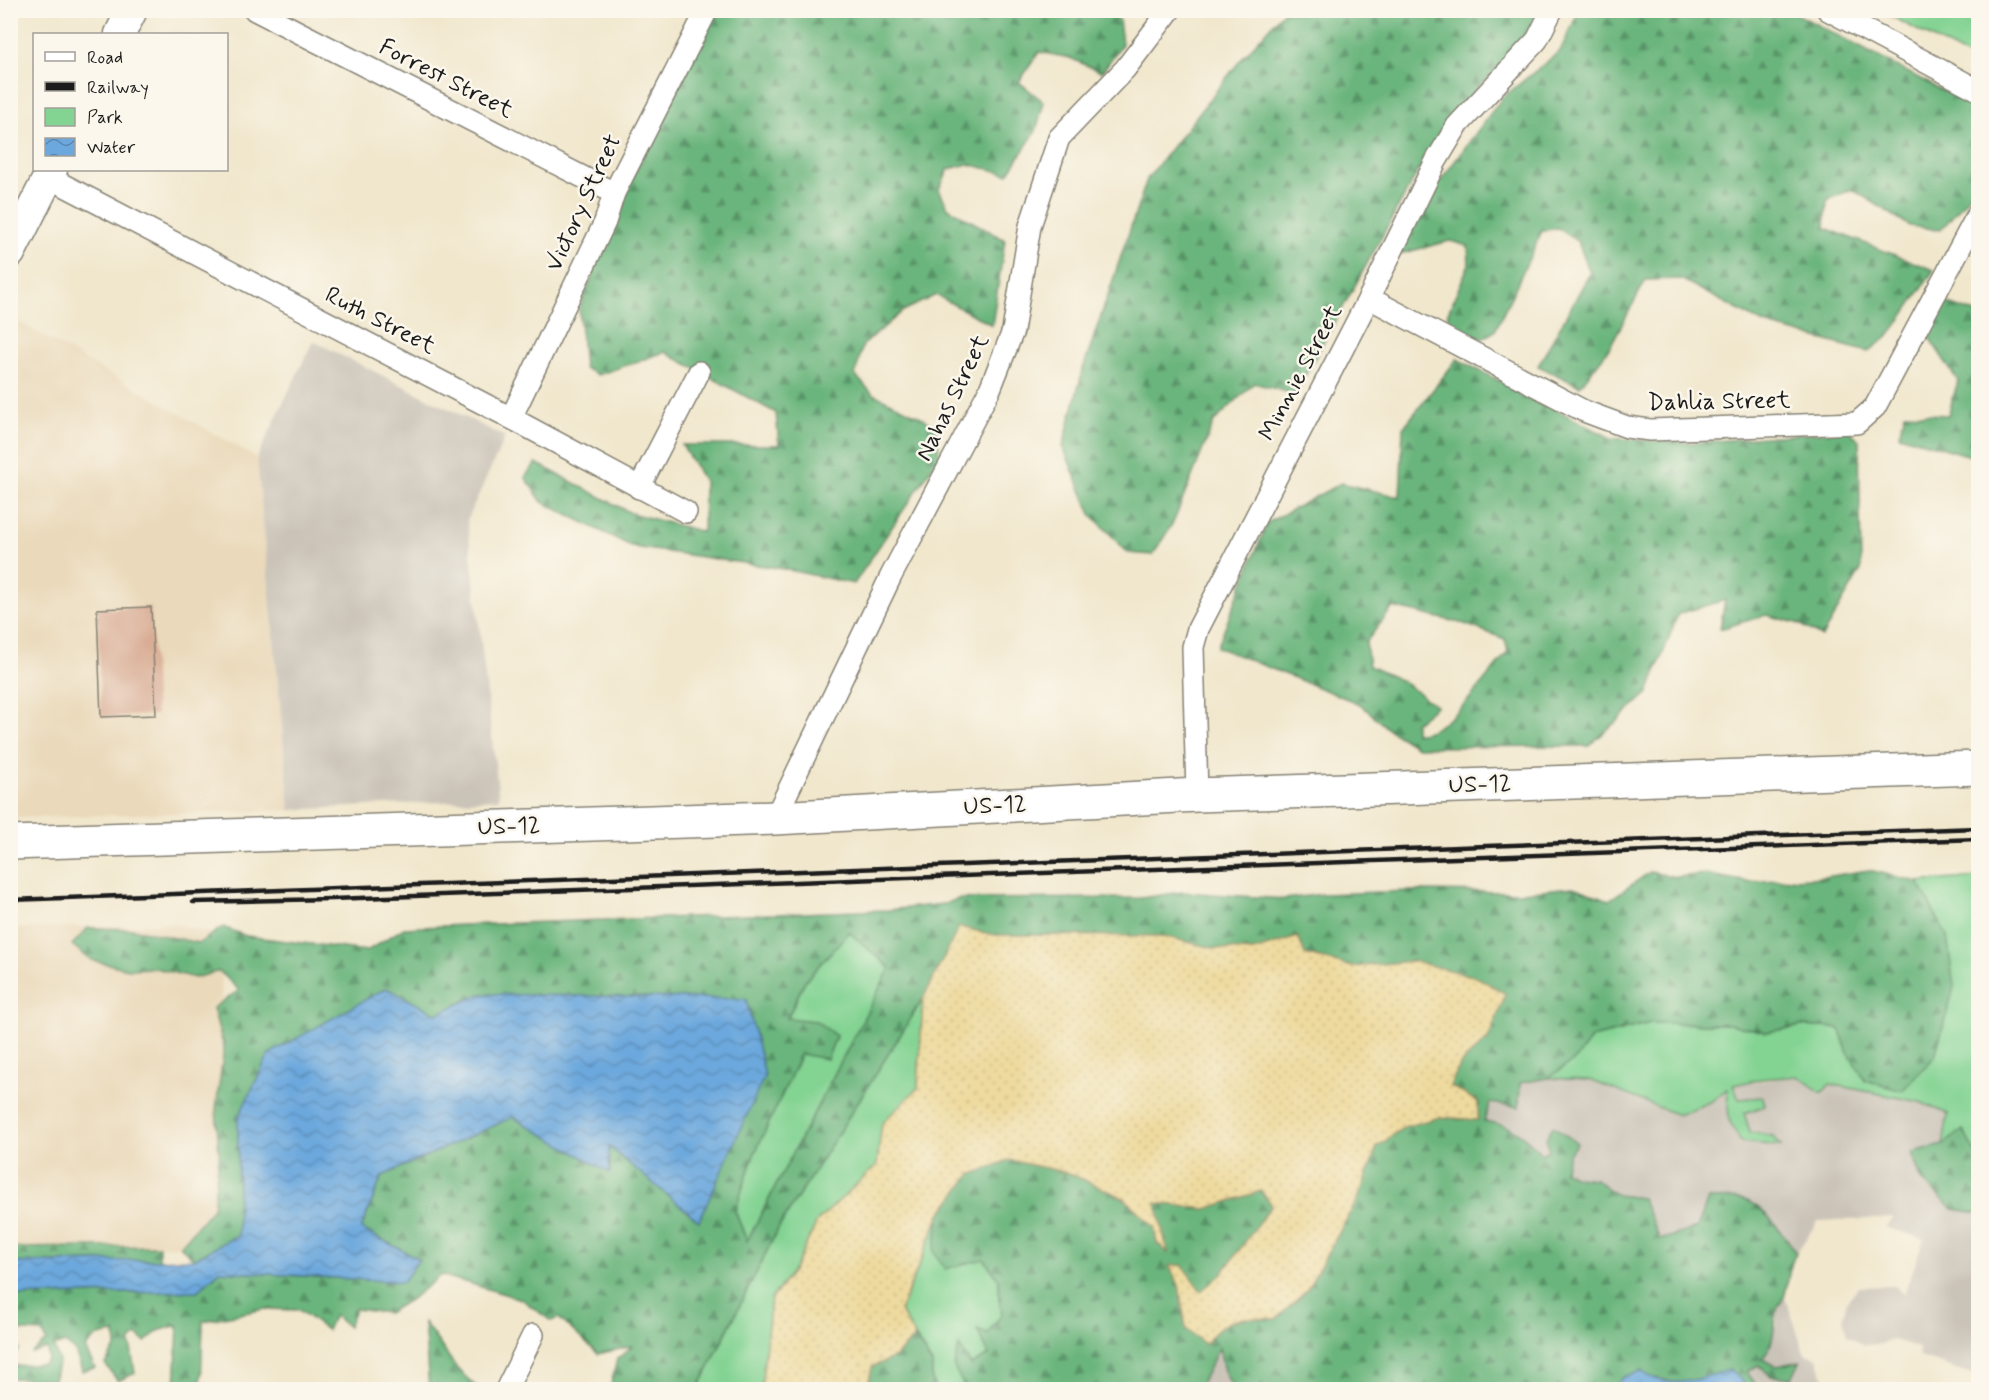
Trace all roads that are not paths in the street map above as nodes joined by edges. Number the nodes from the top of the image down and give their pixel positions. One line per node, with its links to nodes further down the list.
1 (132, 10): 7 (street)
2 (255, 10): 10 (street, Forrest Street)
3 (707, 10): 10 (street, Victory Street)
4 (1170, 10): 20 (street, Nahas Street)
5 (1552, 10): 13 (street, Minnie Street)
6 (1828, 10): 8 (street)
7 (120, 33)
8 (1978, 90)
9 (50, 173): 12 (street); 15 (street, Ruth Street)
10 (614, 193): 15 (street, Victory Street)
11 (1978, 214): 13 (street, Dahlia Street)
12 (10, 253)
13 (1369, 298): 19 (street, Minnie Street)
14 (699, 372): 16 (street)
15 (512, 418): 16 (street, Ruth Street)
16 (639, 488): 17 (street, Ruth Street)
17 (686, 512)
18 (1978, 768): 19 (main road, US-12)
19 (1197, 795): 20 (main road, US-12)
20 (775, 818): 21 (main road, US-12)
21 (10, 843)
22 (532, 1335): 23 (street)
23 (506, 1389)

